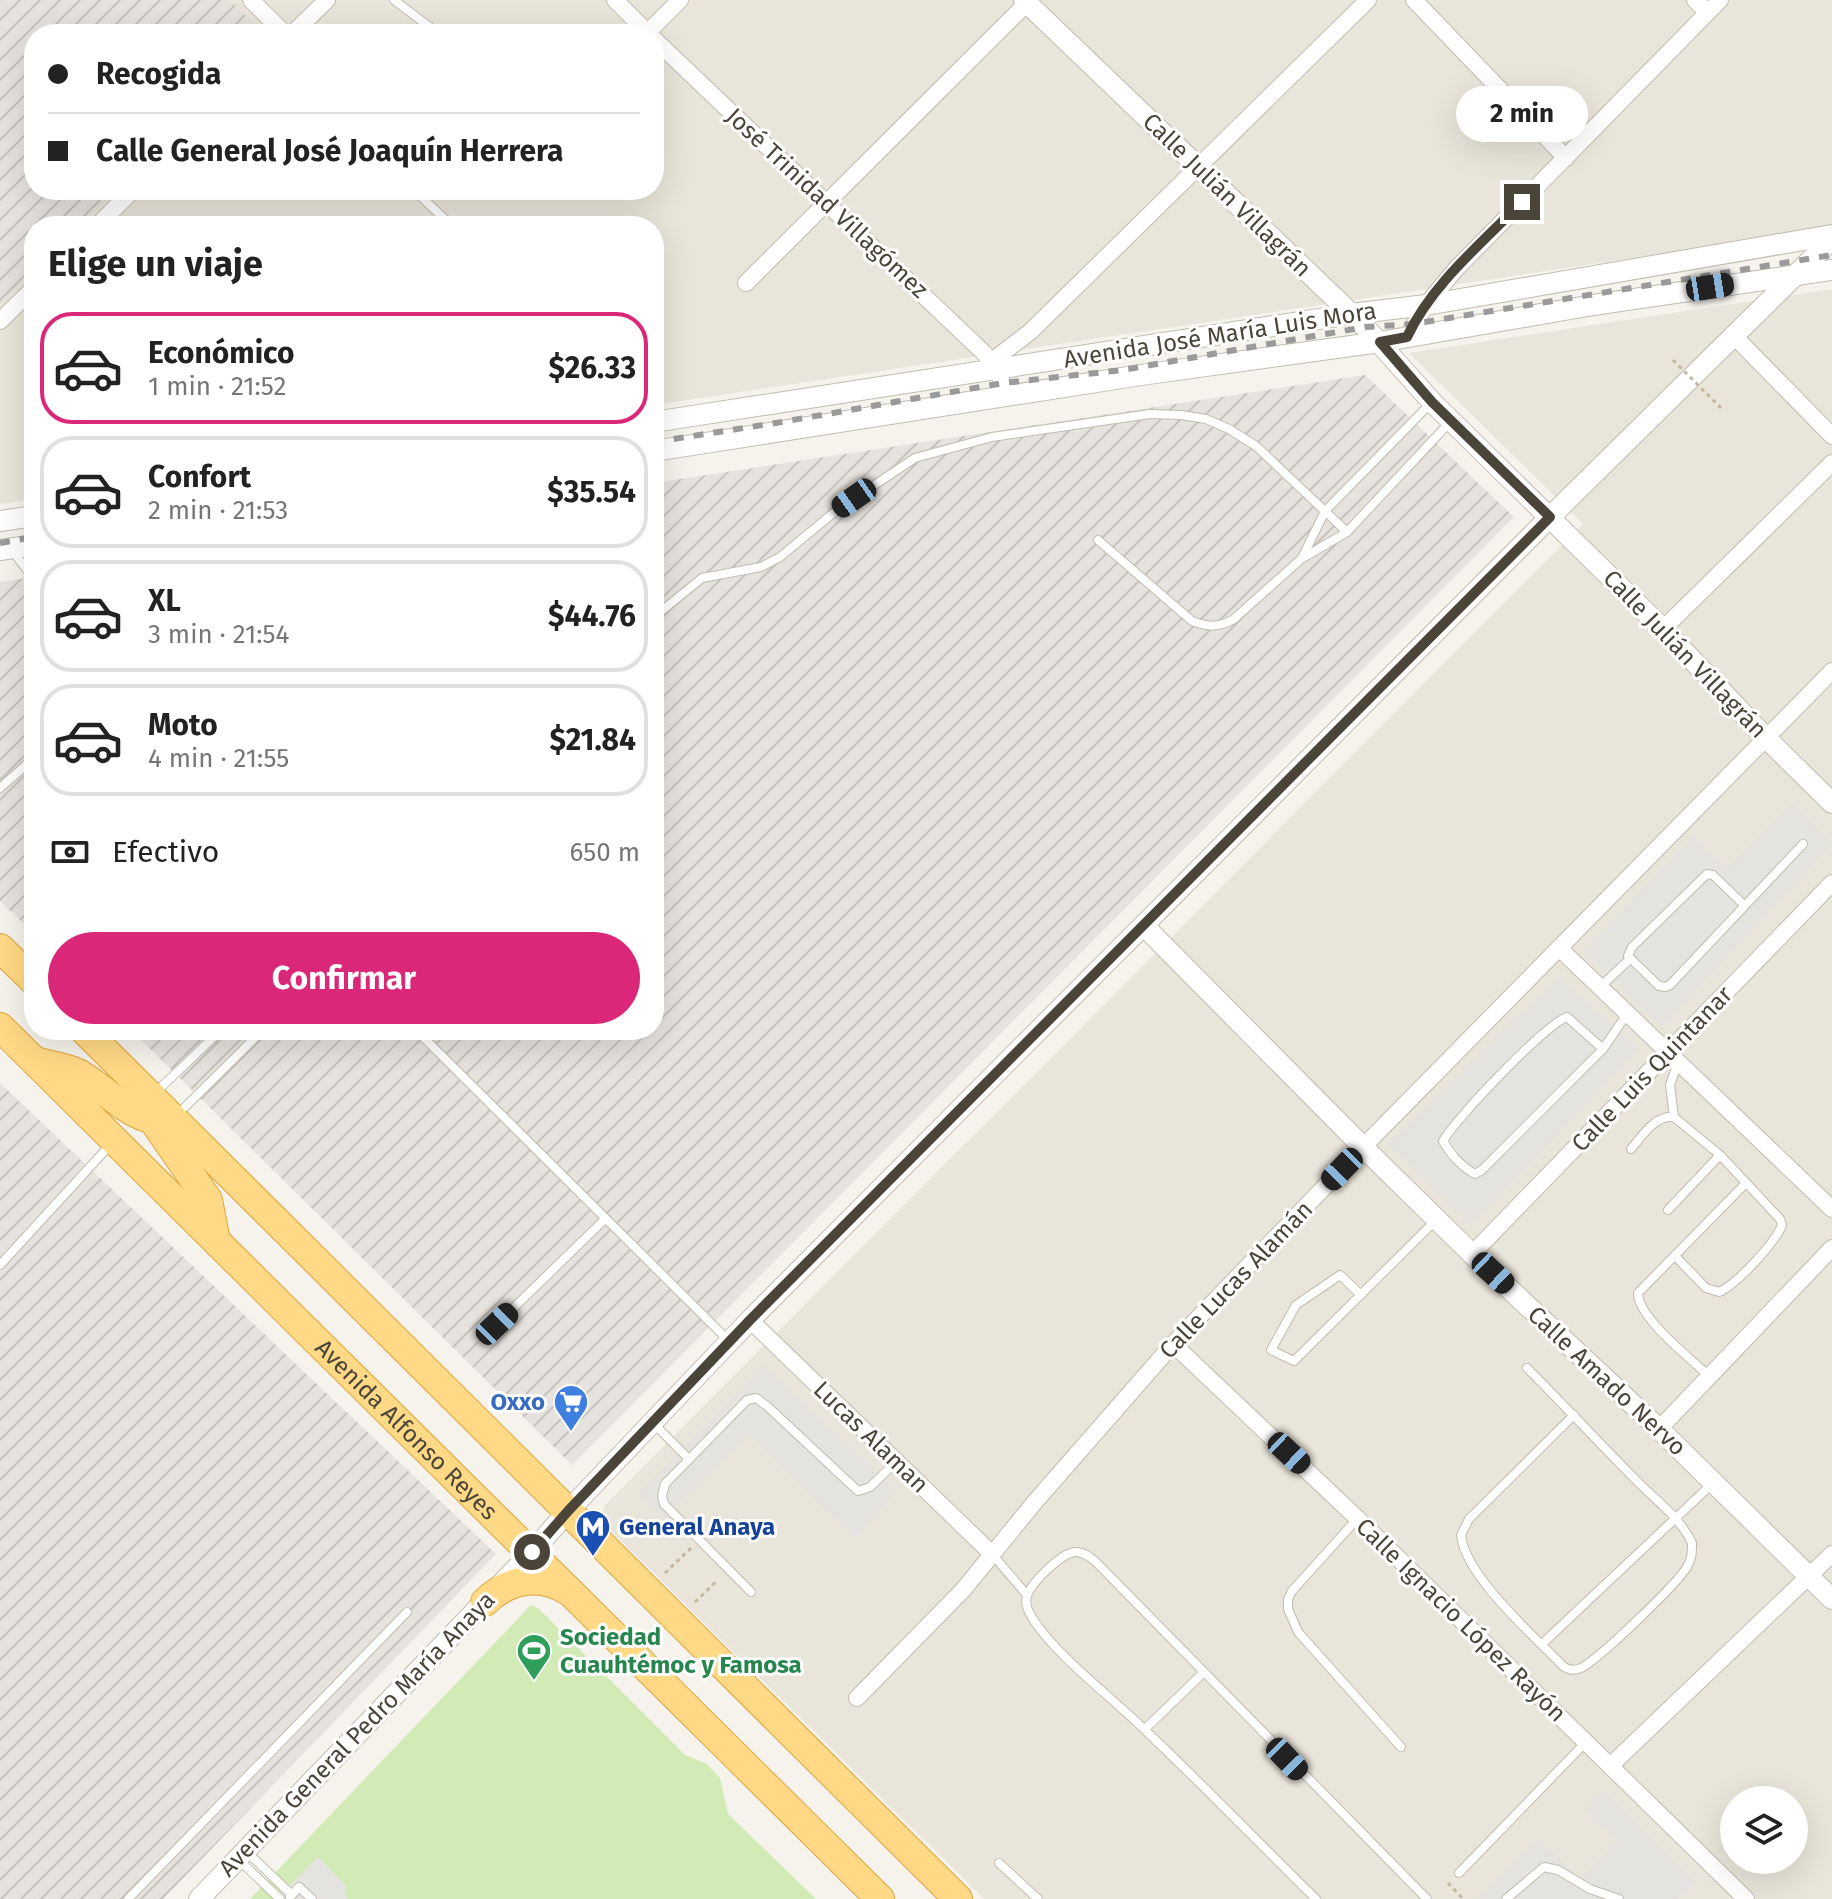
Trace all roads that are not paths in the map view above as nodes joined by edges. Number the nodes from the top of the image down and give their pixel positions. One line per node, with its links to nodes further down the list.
1 (251, 0): 10 (street)
2 (327, 0): 11 (street)
3 (394, 0): 12 (lane)
4 (615, 0): 13 (street, José Trinidad Villagómez)
5 (680, 0): 14 (street)
6 (1368, 0): 17 (street)
7 (1414, 0): 16 (street)
8 (1026, 2): 17 (street, Calle Julián Villagrán); 20 (street)
9 (1707, 4): 16 (street)
10 (275, 24)
11 (302, 24)
12 (426, 24)
13 (638, 24)
14 (659, 24)
15 (664, 49): 20 (street, José Trinidad Villagómez)
16 (1566, 158): 28 (street)
17 (1199, 168): 29 (street, Calle Julián Villagrán); 34 (street)
18 (123, 200): 21 (street)
19 (425, 200): 22 (lane)
20 (825, 203): 26 (street); 34 (street, José Trinidad Villagómez)
21 (107, 216)
22 (441, 216)
23 (1832, 237): 25 (street, Avenida General Pedro María Anaya); 28 (street, Avenida José María Luis Mora)
24 (1832, 270): 25 (street, Avenida José María Luis Mora)
25 (1798, 274): 31 (street, Avenida General Pedro María Anaya); 32 (street, Avenida José María Luis Mora)
26 (746, 283)
27 (24, 298): 30 (street)
28 (1426, 305): 29 (street, Avenida José María Luis Mora); 32 (street)
29 (1351, 314): 33 (street, Calle Julián Villagrán); 34 (street, Avenida José María Luis Mora)
30 (0, 321)
31 (1733, 335): 39 (street); 44 (street, Avenida General Pedro María Anaya)
32 (1407, 337): 33 (street, Avenida José María Luis Mora)
33 (1380, 342): 35 (street, Avenida José María Luis Mora); 36 (street, Calle Julián Villagrán)
34 (994, 365): 35 (street); 37 (street, Avenida José María Luis Mora)
35 (1004, 396): 40 (street, Avenida José María Luis Mora)
36 (1432, 402): 38 (street, Calle Julián Villagrán); 42 (lane)
37 (664, 420)
38 (1451, 421): 44 (street, Calle Julián Villagrán); 46 (lane)
39 (1832, 436)
40 (664, 449)
41 (1832, 463): 52 (street)
42 (1325, 511): 46 (lane); 49 (lane); 51 (lane)
43 (24, 517): 45 (street)
44 (1550, 517): 52 (street, Calle Julián Villagrán); 61 (street, Avenida General Pedro María Anaya)
45 (0, 521)
46 (1347, 532): 49 (lane)
47 (1098, 540): 49 (lane)
48 (5, 549): 50 (lane)
49 (1301, 559)
50 (24, 569)
51 (664, 609)
52 (1663, 629): 54 (street, Calle Julián Villagrán)
53 (1832, 671): 54 (street, Calle Lucas Alamán)
54 (1766, 738): 57 (street, Calle Julián Villagrán); 63 (street, Calle Lucas Alamán)
55 (24, 767): 56 (lane)
56 (0, 788)
57 (1832, 803)
58 (1803, 844): 60 (lane)
59 (1832, 883): 74 (street, Calle Luis Quintanar)
60 (1744, 905): 64 (lane); 64 (lane)
61 (1144, 926): 79 (street, Calle Amado Nervo); 93 (street, Avenida General Pedro María Anaya)
62 (0, 948): 65 (highway)
63 (1560, 949): 66 (street); 79 (street, Calle Lucas Alamán)
64 (1630, 959): 66 (lane)
65 (24, 971)
66 (1600, 987): 67 (street)
67 (1627, 1014): 73 (lane); 74 (street)
68 (0, 1027): 75 (highway, Avenida Alfonso Reyes)
69 (93, 1040): 76 (highway)
70 (213, 1040): 76 (lane)
71 (250, 1040): 76 (lane)
72 (426, 1040): 85 (lane)
73 (1603, 1049): 73 (lane)
74 (1674, 1057): 77 (lane); 83 (street); 89 (street, Calle Luis Quintanar)
75 (35, 1061): 76 (highway); 78 (highway, Avenida Alfonso Reyes)
76 (159, 1111): 87 (highway); 105 (highway)
77 (1674, 1117): 80 (lane); 81 (lane)
78 (114, 1140): 87 (highway, Avenida Alfonso Reyes); 91 (lane)
79 (1363, 1147): 86 (street, Calle Amado Nervo); 96 (street, Calle Lucas Alamán)
80 (1631, 1149)
81 (1720, 1155): 82 (lane); 84 (lane)
82 (1746, 1183): 90 (lane); 90 (lane)
83 (1832, 1209)
84 (1668, 1210)
85 (605, 1219): 94 (lane); 95 (lane)
86 (1436, 1219): 89 (street, Calle Amado Nervo); 92 (lane)
87 (216, 1241): 108 (highway, Avenida Alfonso Reyes)
88 (1832, 1248): 98 (street)
89 (1472, 1254): 101 (street, Calle Amado Nervo)
90 (1675, 1256): 98 (lane)
91 (0, 1265)
92 (1361, 1295): 92 (lane)
93 (750, 1320): 95 (street, Avenida General Pedro María Anaya); 103 (street, Lucas Alaman)
94 (497, 1324)
95 (729, 1341): 100 (street, Avenida General Pedro María Anaya)
96 (1173, 1344): 107 (street, Calle Ignacio López Rayón); 109 (street, Calle Lucas Alamán)
97 (1527, 1368): 99 (lane)
98 (1709, 1376): 101 (street)
99 (1574, 1415): 106 (lane); 118 (lane)
100 (652, 1422): 102 (lane); 105 (street, Avenida General Pedro María Anaya)
101 (1659, 1429): 104 (street, Calle Amado Nervo)
102 (689, 1459): 103 (lane); 112 (lane)
103 (896, 1461): 109 (street, Lucas Alaman)
104 (1713, 1483): 106 (lane); 111 (street, Calle Amado Nervo)
105 (569, 1510): 108 (street, Avenida General Pedro María Anaya); 134 (highway)
106 (1673, 1517): 118 (lane); 118 (lane)
107 (1358, 1519): 122 (street, Calle Ignacio López Rayón); 123 (lane)
108 (532, 1552): 115 (street, Avenida General Pedro María Anaya); 116 (highway, Avenida Alfonso Reyes)
109 (992, 1554): 113 (lane); 120 (street, Calle Lucas Alamán)
110 (1832, 1554): 111 (street)
111 (1809, 1576): 114 (street, Calle Amado Nervo); 124 (street)
112 (751, 1592)
113 (1027, 1595): 119 (lane); 121 (lane)
114 (1832, 1599)
115 (485, 1602): 116 (highway); 125 (street, Avenida General Pedro María Anaya)
116 (582, 1602): 129 (highway, Avenida Alfonso Reyes)
117 (407, 1612): 130 (lane)
118 (1542, 1644)
119 (1203, 1673): 121 (lane); 137 (lane)
120 (857, 1698)
121 (1145, 1729): 136 (lane)
122 (1586, 1742): 124 (street, Calle Ignacio López Rayón); 127 (lane)
123 (1401, 1747)
124 (1610, 1766): 140 (street, Calle Ignacio López Rayón)
125 (241, 1855): 128 (lane); 131 (street, Avenida General Pedro María Anaya); 132 (lane)
126 (999, 1863): 135 (lane)
127 (1459, 1873)
128 (290, 1897): 133 (lane)
129 (873, 1897)
130 (128, 1899)
131 (199, 1899)
132 (280, 1899)
133 (312, 1899)
134 (958, 1899)
135 (1038, 1899)
136 (1316, 1899)
137 (1427, 1899)
138 (1506, 1899): 139 (lane)
139 (1619, 1899)
140 (1746, 1899)

